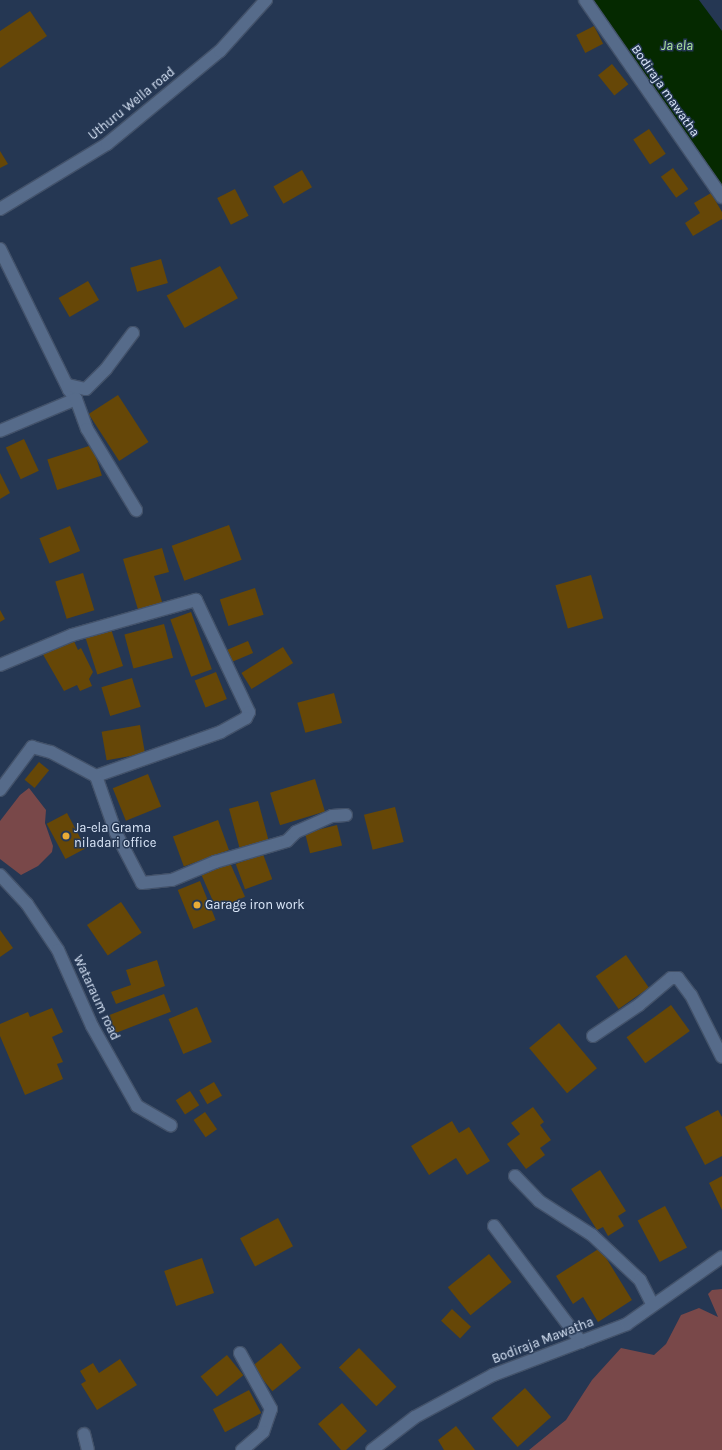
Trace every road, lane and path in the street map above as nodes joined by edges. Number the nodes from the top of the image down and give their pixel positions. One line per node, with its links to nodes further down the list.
1 (266, 0): 4 (street, Uthuru Wella road)
2 (585, 0): 3 (street, Bodiraja mawatha)
3 (722, 198)
4 (0, 209)
5 (0, 249): 7 (street)
6 (133, 333): 7 (street)
7 (68, 385): 8 (street)
8 (76, 399): 9 (street); 10 (street)
9 (0, 431)
10 (136, 510)
11 (0, 665): 12 (street)
12 (96, 776): 13 (street); 14 (street)
13 (0, 790)
14 (346, 815)
15 (0, 875): 18 (street, Wataraum road)
16 (593, 1036): 17 (street)
17 (722, 1057)
18 (171, 1126)
19 (515, 1176): 22 (street)
20 (494, 1226): 23 (street)
21 (722, 1257): 22 (street, Bodiraja Mawatha)
22 (653, 1305): 23 (street, Bodiraja Mawatha)
23 (581, 1342): 28 (street, Bodiraja Mawatha)
24 (240, 1354): 27 (street)
25 (84, 1434): 26 (street)
26 (88, 1450)
27 (242, 1450)
28 (372, 1450)

